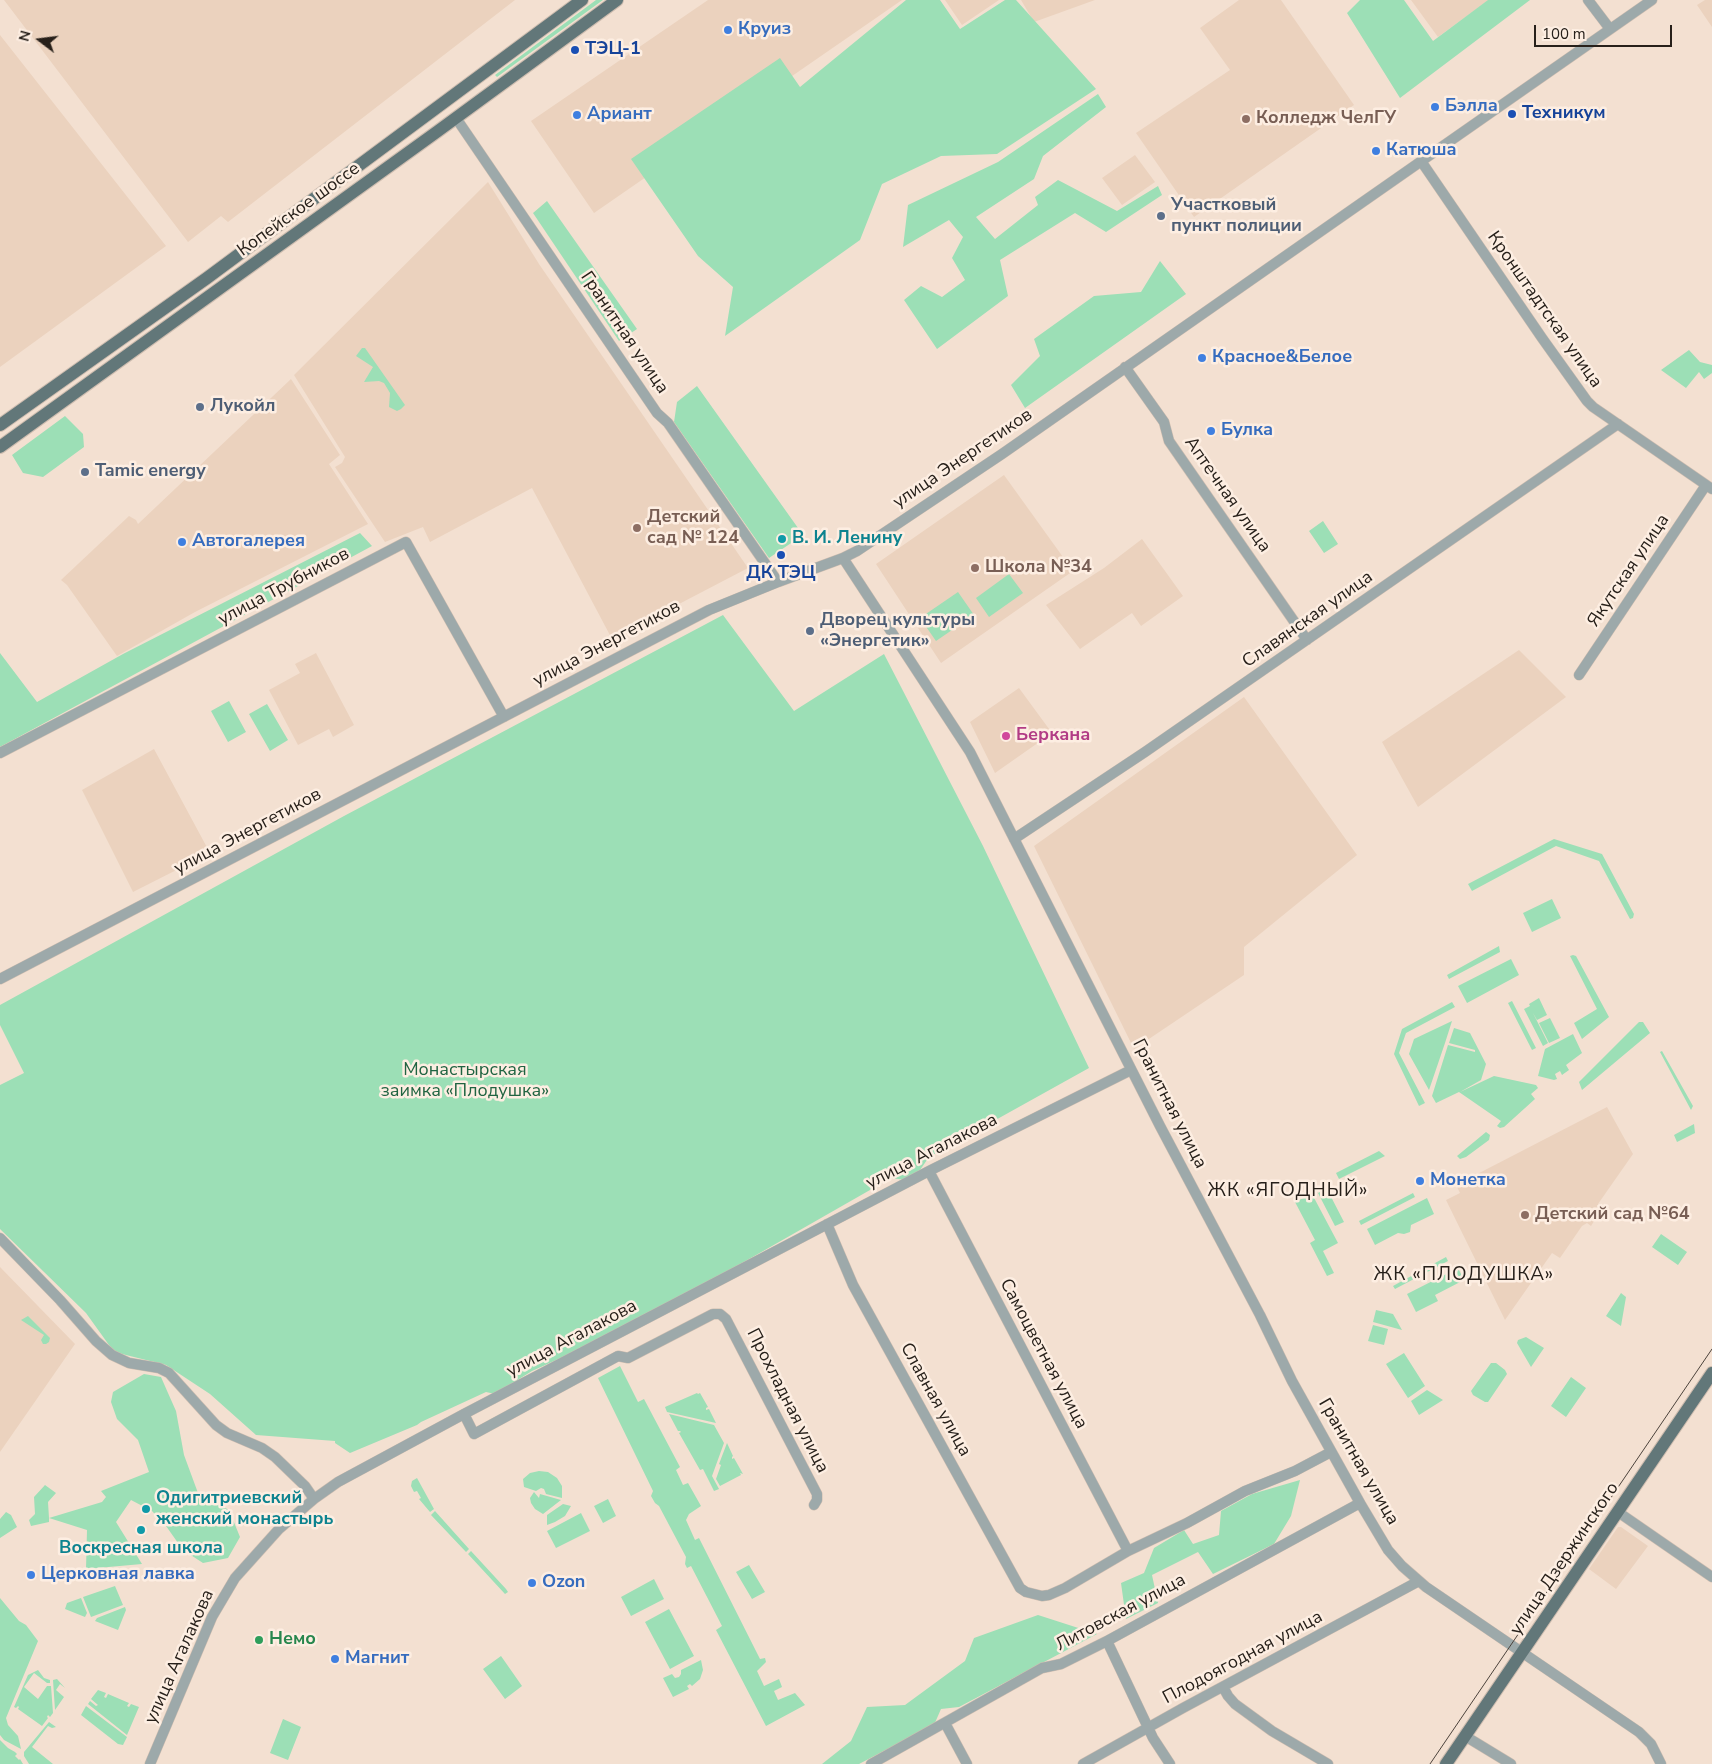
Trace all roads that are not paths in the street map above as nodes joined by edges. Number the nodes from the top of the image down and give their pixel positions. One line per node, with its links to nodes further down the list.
1 (582, 0): 6 (main road, Копейское шоссе)
2 (617, 0): 7 (main road, Копейское шоссе)
3 (1588, 0): 5 (street)
4 (1652, 0): 5 (street, улица Энергетиков)
5 (1610, 29): 8 (street, улица Энергетиков)
6 (445, 102): 7 (main road, Гранитная улица); 11 (main road, Копейское шоссе)
7 (456, 118): 12 (main road, Копейское шоссе); 15 (street, Гранитная улица)
8 (1421, 161): 9 (street, улица Энергетиков); 10 (street, Кронштадтская улица)
9 (1126, 367): 14 (street, улица Энергетиков); 16 (street, Аптечная улица)
10 (1618, 424): 13 (street, Кронштадтская улица); 16 (street, Славянская улица)
11 (0, 425)
12 (0, 447)
13 (1709, 487): 17 (street, Якутская улица)
14 (843, 558): 15 (street, улица Энергетиков); 20 (street, Гранитная улица)
15 (778, 582): 18 (street, улица Энергетиков)
16 (1307, 640): 20 (street, Славянская улица)
17 (1579, 675)
18 (504, 717): 19 (street, улица Трубников); 21 (street, улица Энергетиков)
19 (0, 753)
20 (1014, 839): 22 (street, Гранитная улица)
21 (0, 979)
22 (1131, 1070): 23 (street, улица Агалакова); 28 (street, Гранитная улица)
23 (929, 1171): 24 (street, улица Агалакова); 33 (street, Самоцветная улица)
24 (827, 1224): 27 (street, улица Агалакова); 33 (street, Славная улица)
25 (0, 1238): 29 (street)
26 (1712, 1373): 32 (main road, улица Дзержинского)
27 (464, 1414): 29 (street, улица Агалакова); 31 (street, Прохладная улица)
28 (1331, 1452): 30 (street, Гранитная улица); 33 (street)
29 (314, 1499): 42 (street, улица Агалакова)
30 (1360, 1503): 35 (street, Гранитная улица); 36 (street, Литовская улица)
31 (814, 1505)
32 (1618, 1512): 34 (street); 37 (main road, улица Дзержинского)
33 (1128, 1552)
34 (1712, 1577)
35 (1419, 1581): 37 (street, Гранитная улица); 38 (street, Плодоягодная улица)
36 (1107, 1641): 39 (street, Литовская улица); 40 (street)
37 (1522, 1651): 41 (main road, улица Дзержинского); 50 (street, Гранитная улица)
38 (1223, 1687): 40 (street, Плодоягодная улица); 47 (street)
39 (945, 1723): 43 (street, Литовская улица); 44 (street)
40 (1148, 1729): 45 (street, Плодоягодная улица); 46 (street)
41 (1465, 1736): 48 (main road, улица Дзержинского); 49 (street)
42 (150, 1764)
43 (871, 1764)
44 (967, 1764)
45 (1083, 1764)
46 (1170, 1764)
47 (1328, 1764)
48 (1446, 1764)
49 (1511, 1764)
50 (1661, 1764)

